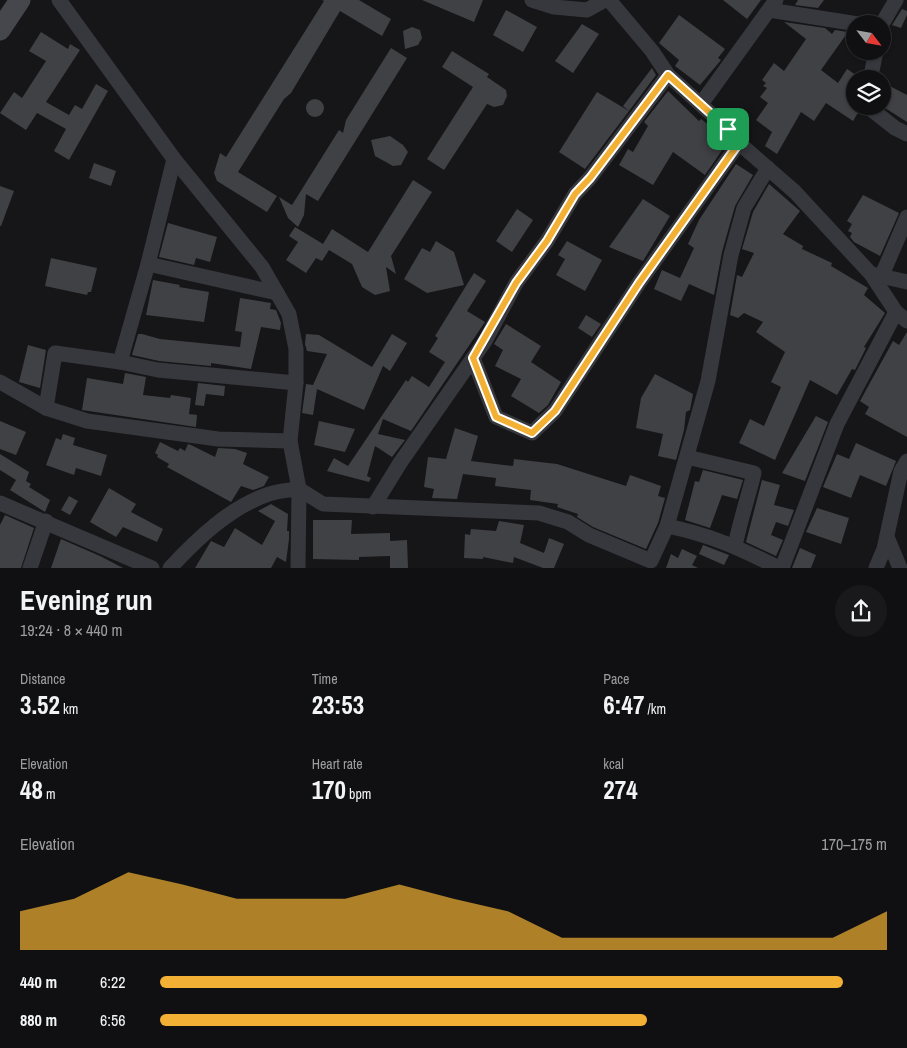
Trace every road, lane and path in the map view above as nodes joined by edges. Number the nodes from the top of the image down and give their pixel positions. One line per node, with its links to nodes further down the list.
1 (20, 0): 10 (street)
2 (59, 0): 16 (street)
3 (532, 0): 4 (street)
4 (604, 0)
5 (609, 0): 11 (street)
6 (894, 1): 8 (street)
7 (772, 5): 9 (street); 12 (street)
8 (887, 15)
9 (846, 21)
10 (0, 30)
11 (668, 75): 12 (street); 24 (street)
12 (701, 104): 15 (street)
13 (880, 115): 14 (street)
14 (907, 134)
15 (739, 143): 17 (street); 24 (street)
16 (174, 159): 19 (street); 22 (street)
17 (768, 168): 20 (street); 30 (street)
18 (907, 217): 20 (street)
19 (148, 264): 22 (street); 25 (street)
20 (876, 275): 21 (street); 23 (street)
21 (907, 282)
22 (277, 293): 27 (street)
23 (902, 316): 44 (street)
24 (473, 358): 34 (street)
25 (120, 362): 27 (street); 28 (street)
26 (0, 382): 28 (street)
27 (296, 383): 29 (street)
28 (46, 408): 29 (street)
29 (290, 440): 32 (street)
30 (687, 457): 36 (street); 38 (street)
31 (907, 461): 37 (street)
32 (299, 489): 34 (street); 42 (street); 43 (street)
33 (0, 503): 35 (street)
34 (373, 507): 39 (street)
35 (46, 521): 40 (street); 41 (street)
36 (667, 526): 38 (street); 39 (street)
37 (887, 537): 45 (street); 46 (street)
38 (735, 546): 44 (street)
39 (649, 565)
40 (30, 568)
41 (152, 568)
42 (170, 568)
43 (298, 568)
44 (781, 568)
45 (876, 568)
46 (900, 568)

